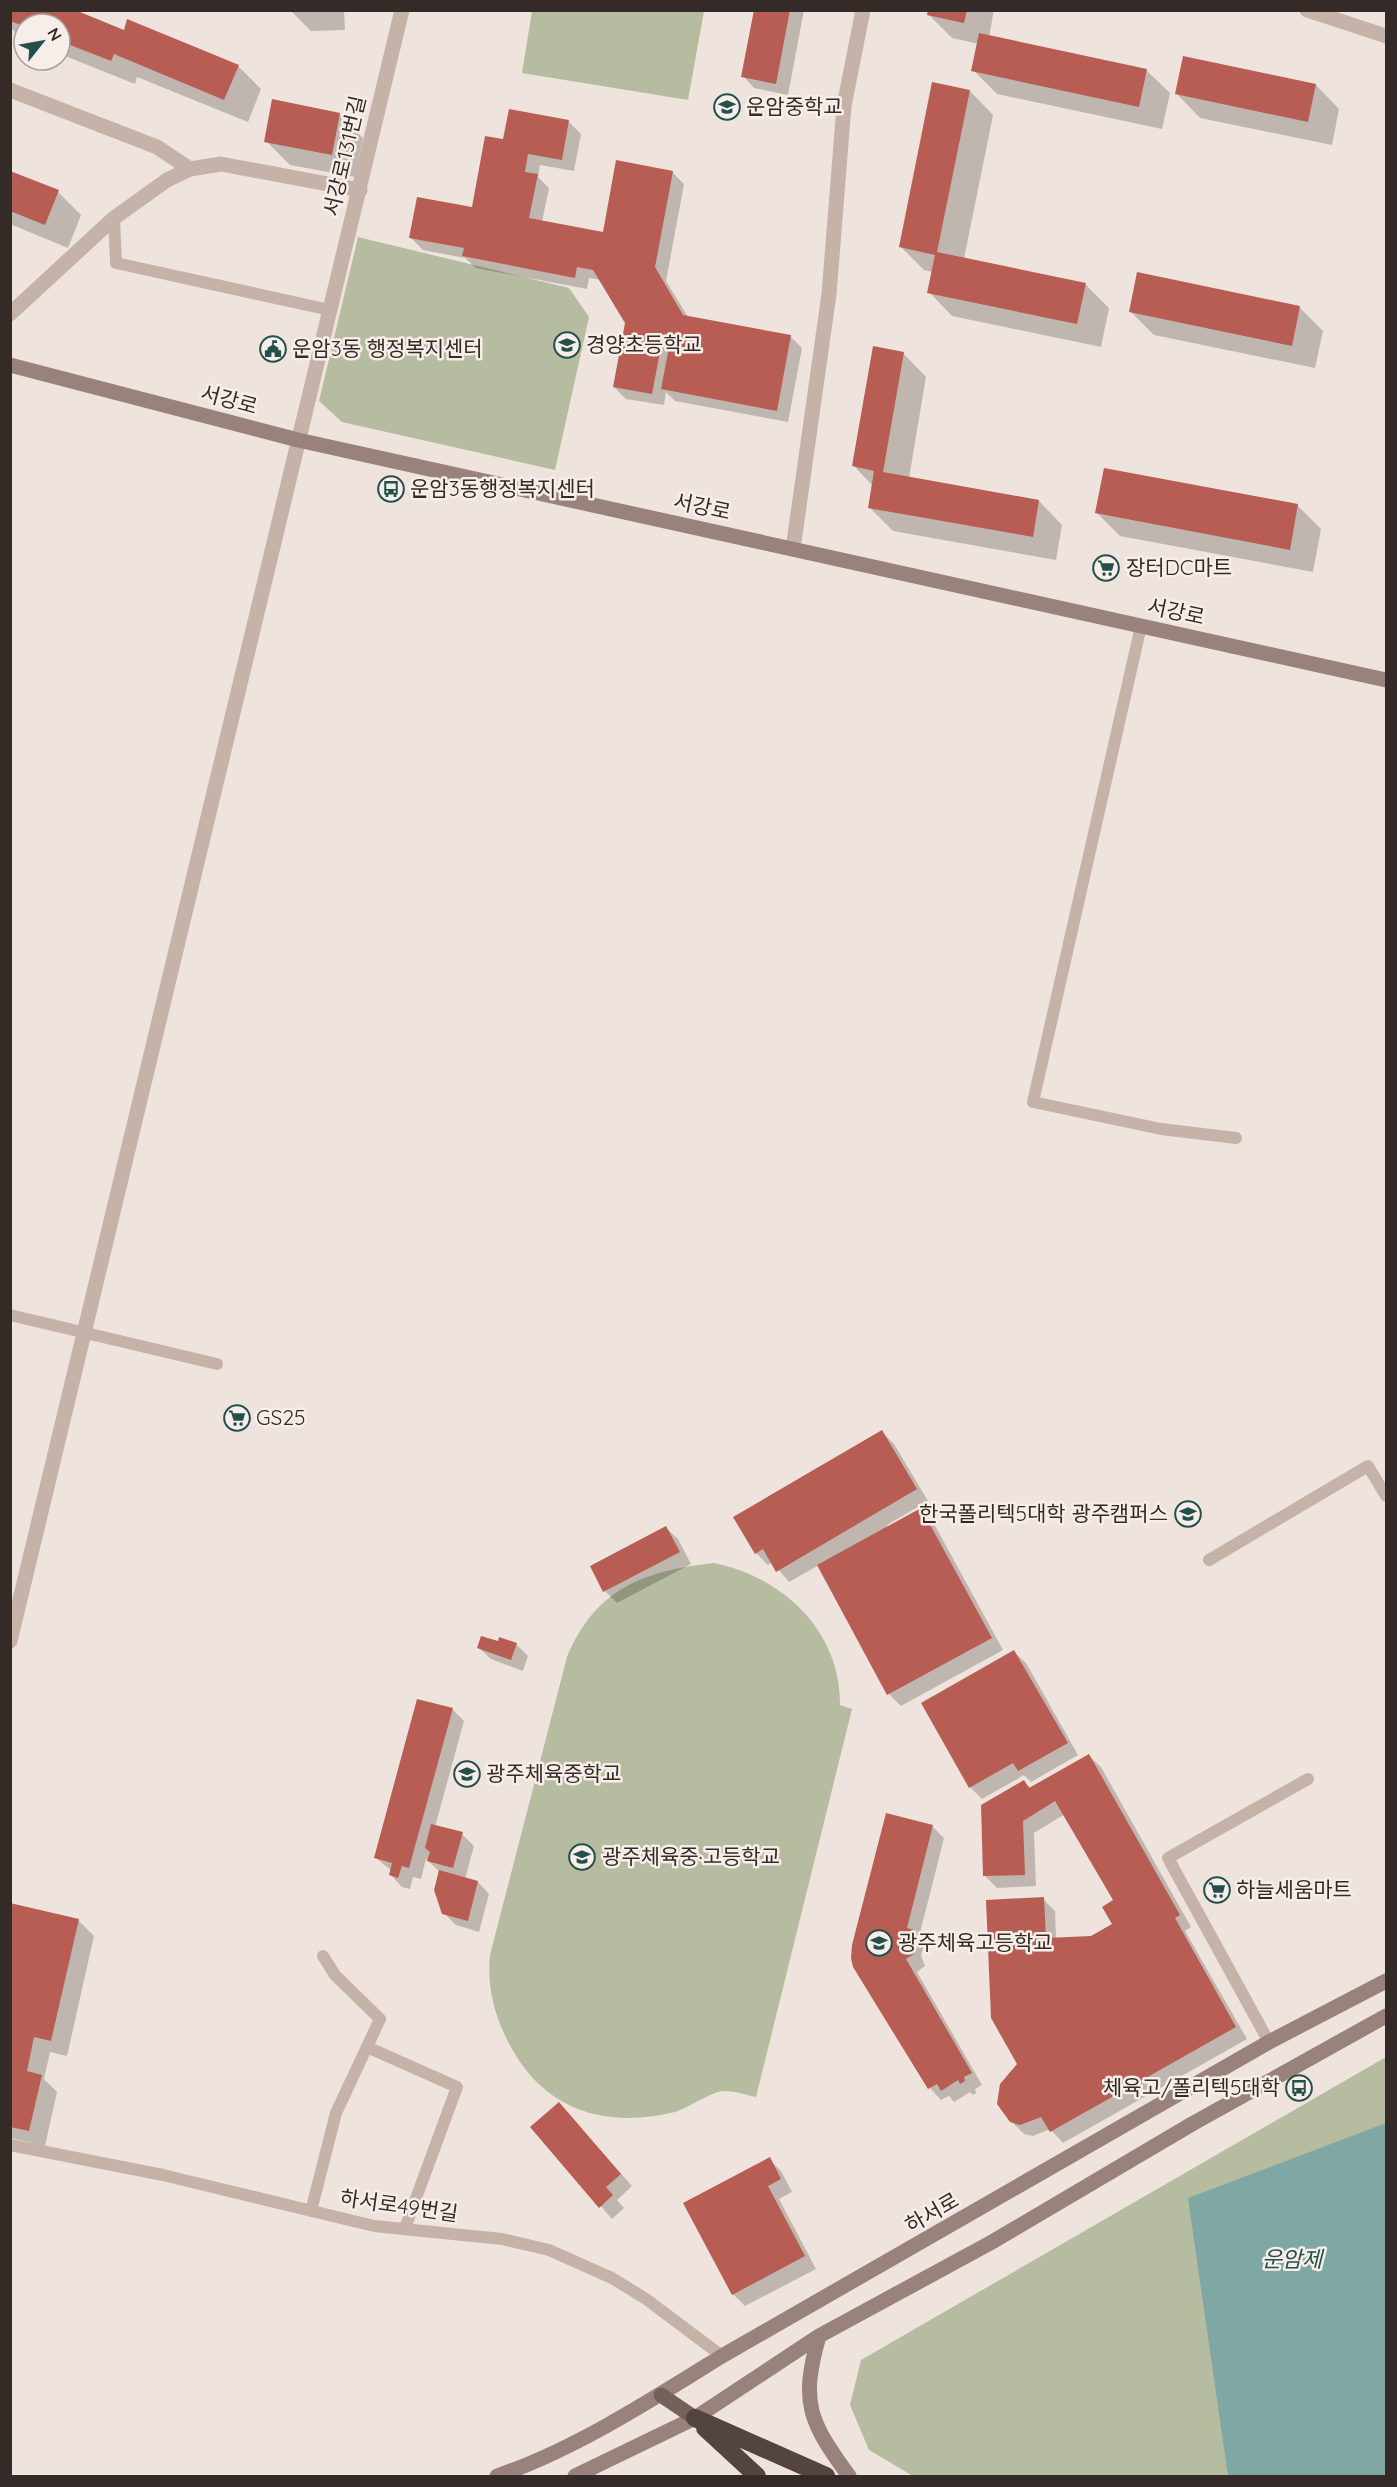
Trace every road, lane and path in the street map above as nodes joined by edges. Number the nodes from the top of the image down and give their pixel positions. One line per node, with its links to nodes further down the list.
1 (402, 10): 7 (street, 서강로131번길)
2 (863, 10): 13 (street)
3 (1307, 10): 4 (street)
4 (1386, 36)
5 (10, 90): 6 (street)
6 (190, 170): 7 (street); 8 (street)
7 (360, 190): 9 (street, 서강로131번길)
8 (114, 218): 9 (lane); 10 (street)
9 (330, 310): 12 (street, 서강로131번길)
10 (10, 314)
11 (10, 365): 12 (street, 서강로)
12 (298, 440): 13 (street, 서강로); 18 (street, 서강로131번길)
13 (793, 549): 14 (street, 서강로)
14 (1141, 626): 15 (street, 서강로); 16 (lane)
15 (1386, 680)
16 (1236, 1138)
17 (10, 1315): 18 (lane)
18 (85, 1333): 19 (lane); 22 (street, 서강로131번길)
19 (217, 1364)
20 (1386, 1496): 21 (lane)
21 (1209, 1560)
22 (10, 1641)
23 (1308, 1779): 27 (lane)
24 (322, 1956): 28 (lane)
25 (1386, 1981): 27 (street, 하서로)
26 (1386, 2016): 32 (street)
27 (1269, 2042): 33 (street, 하서로)
28 (367, 2046): 30 (lane); 31 (lane)
29 (10, 2145): 30 (lane, 하서로49번길)
30 (311, 2211): 31 (lane, 하서로49번길)
31 (405, 2228): 33 (lane, 하서로49번길)
32 (819, 2336): 35 (street); 40 (street)
33 (722, 2356): 34 (street, 하서로)
34 (660, 2395): 35 (main road); 36 (street, 하서로)
35 (695, 2418): 37 (street); 38 (highway); 39 (highway)
36 (497, 2476)
37 (575, 2476)
38 (757, 2476)
39 (826, 2476)
40 (849, 2476)

